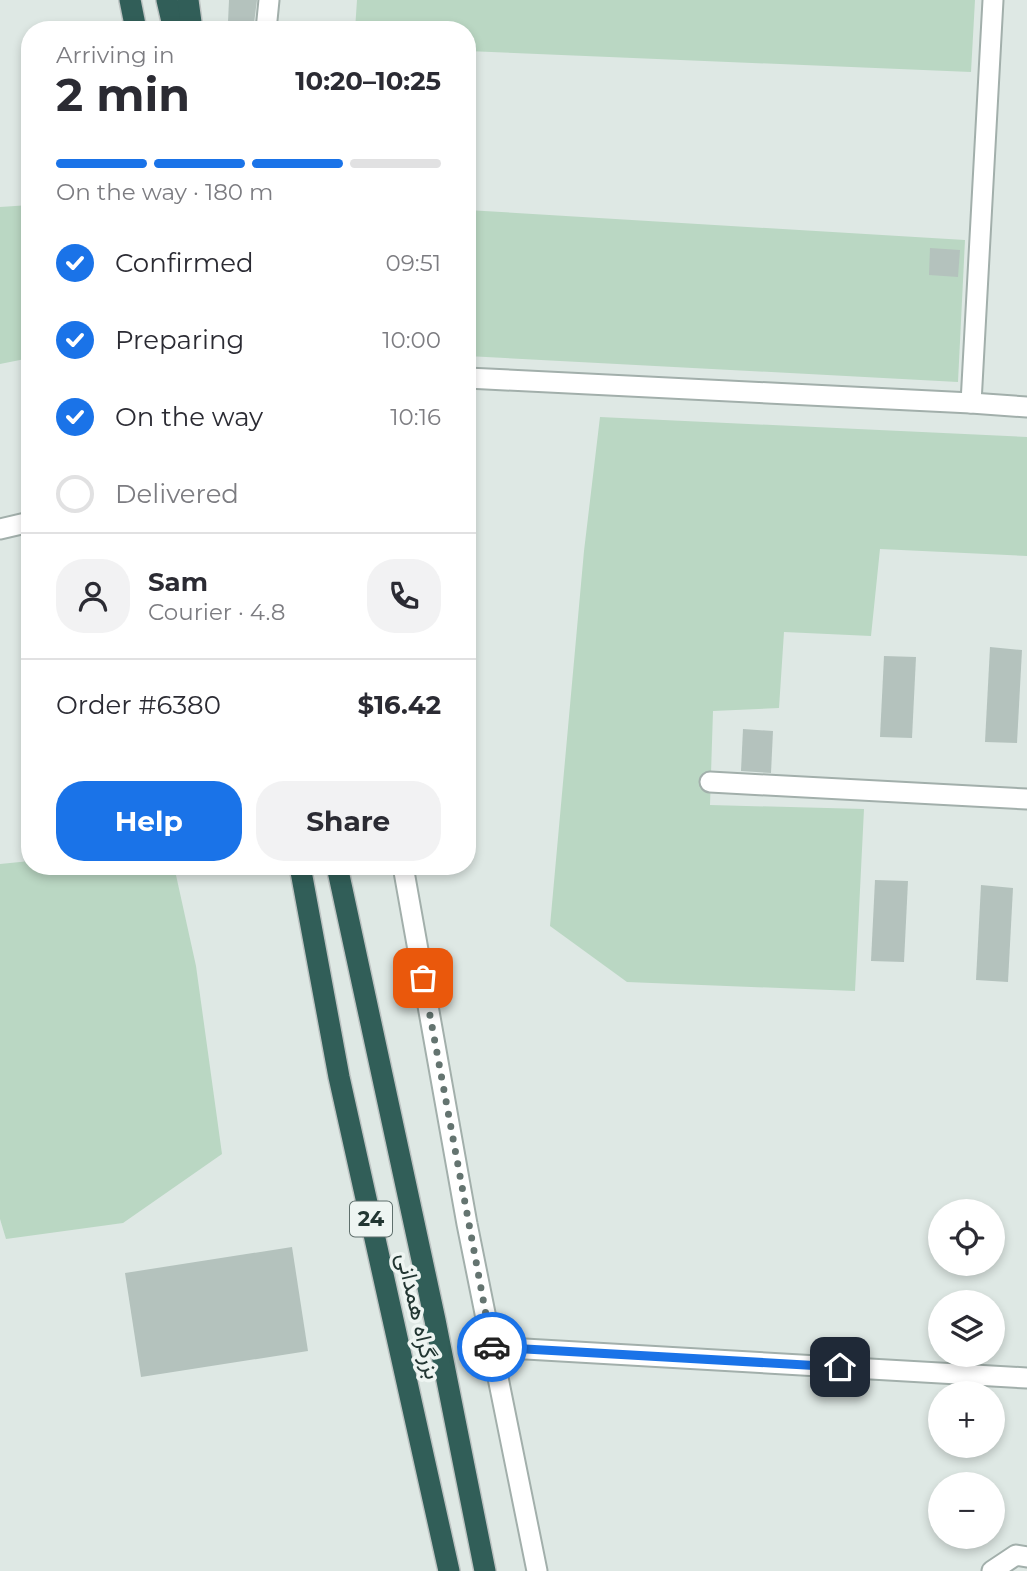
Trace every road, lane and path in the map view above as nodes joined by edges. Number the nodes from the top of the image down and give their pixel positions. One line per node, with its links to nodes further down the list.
1 (130, 0): 6 (highway)
2 (167, 0): 7 (highway)
3 (188, 0): 8 (highway)
4 (269, 0): 9 (lane)
5 (993, 0): 11 (lane)
6 (134, 21)
7 (172, 21)
8 (191, 21)
9 (267, 21)
10 (476, 378): 11 (lane)
11 (971, 403): 12 (lane)
12 (1027, 407)
13 (21, 524): 14 (lane)
14 (0, 529)
15 (709, 782): 16 (lane)
16 (1027, 799)
17 (302, 875): 23 (highway, بزرگراه همدانی / 24)
18 (339, 875): 24 (highway, بزرگراه همدانی / 24)
19 (405, 875): 20 (lane)
20 (492, 1347): 21 (lane); 25 (lane)
21 (1027, 1378)
22 (1027, 1557): 26 (lane)
23 (449, 1571)
24 (485, 1571)
25 (537, 1571)
26 (992, 1571)

